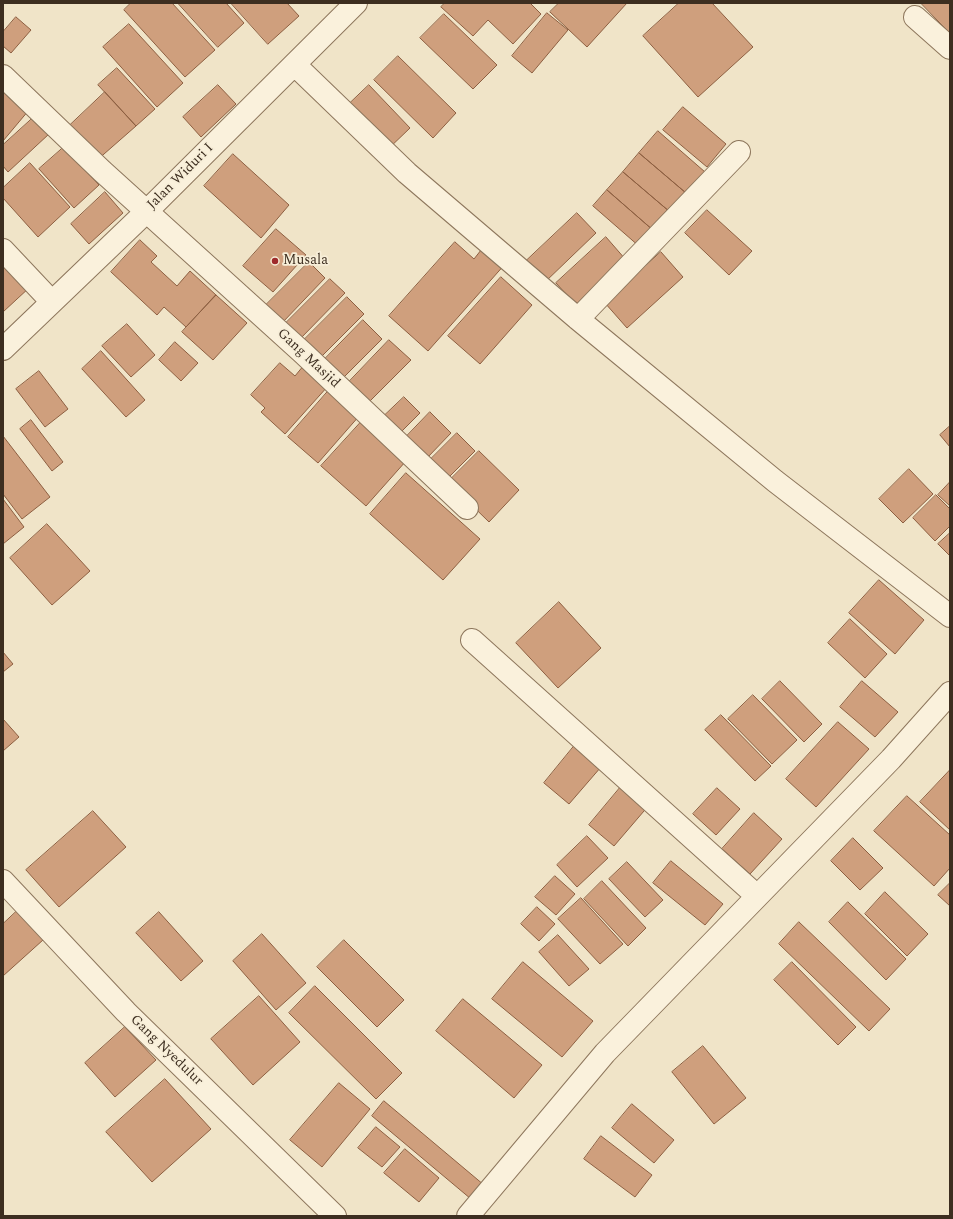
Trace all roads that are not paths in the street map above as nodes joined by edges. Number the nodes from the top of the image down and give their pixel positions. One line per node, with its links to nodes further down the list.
1 (356, 3): 4 (street, Jalan Widuri I)
2 (915, 16): 3 (street)
3 (950, 48)
4 (295, 65): 7 (street, Jalan Widuri I); 10 (street)
5 (3, 76): 7 (street, Gang Masjid)
6 (739, 152): 10 (street)
7 (147, 211): 9 (street, Jalan Widuri I); 12 (street, Gang Masjid)
8 (3, 250): 9 (street)
9 (52, 302): 11 (street, Jalan Widuri I)
10 (578, 319): 13 (street)
11 (3, 349)
12 (467, 508)
13 (950, 616)
14 (472, 640): 17 (street)
15 (950, 693): 17 (street)
16 (3, 880): 18 (street, Gang Nyedulur)
17 (757, 896): 19 (street)
18 (335, 1216)
19 (468, 1216)

